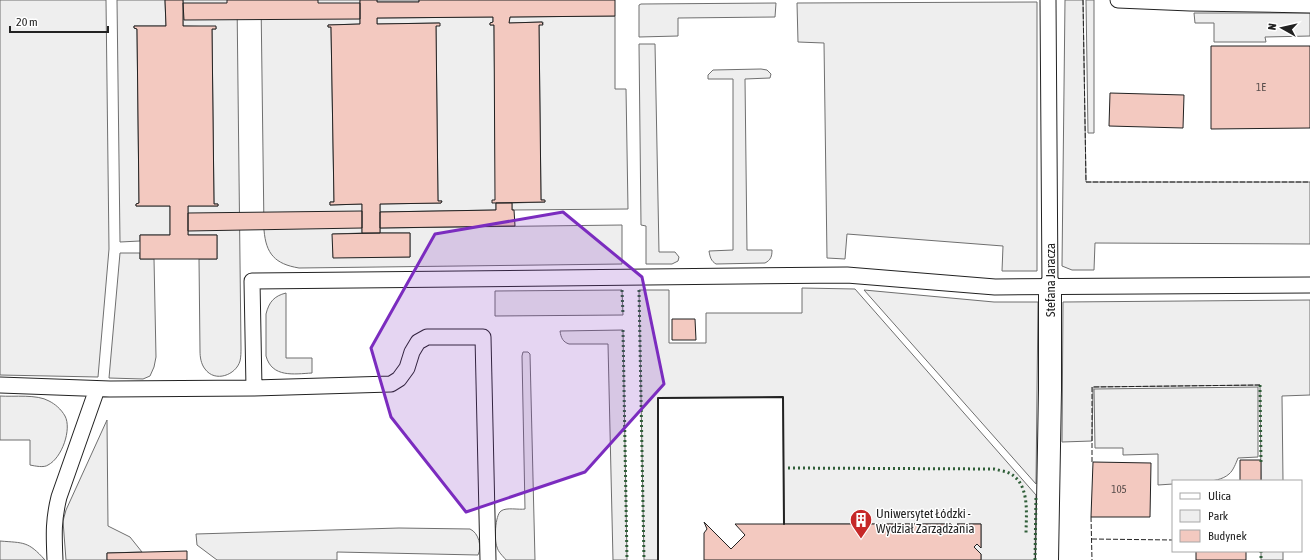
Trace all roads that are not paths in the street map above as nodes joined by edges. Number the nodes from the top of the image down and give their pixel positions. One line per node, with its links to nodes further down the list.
1 (1048, 0): 5 (lane, Stefana Jaracza)
2 (1118, 0): 3 (lane)
3 (1310, 5)
4 (1310, 285): 5 (lane)
5 (1050, 286): 7 (lane); 11 (street, Stefana Jaracza)
6 (0, 385): 8 (lane)
7 (254, 388): 8 (lane); 10 (lane)
8 (97, 389): 9 (lane)
9 (55, 560)
10 (488, 560)
11 (1047, 560)

